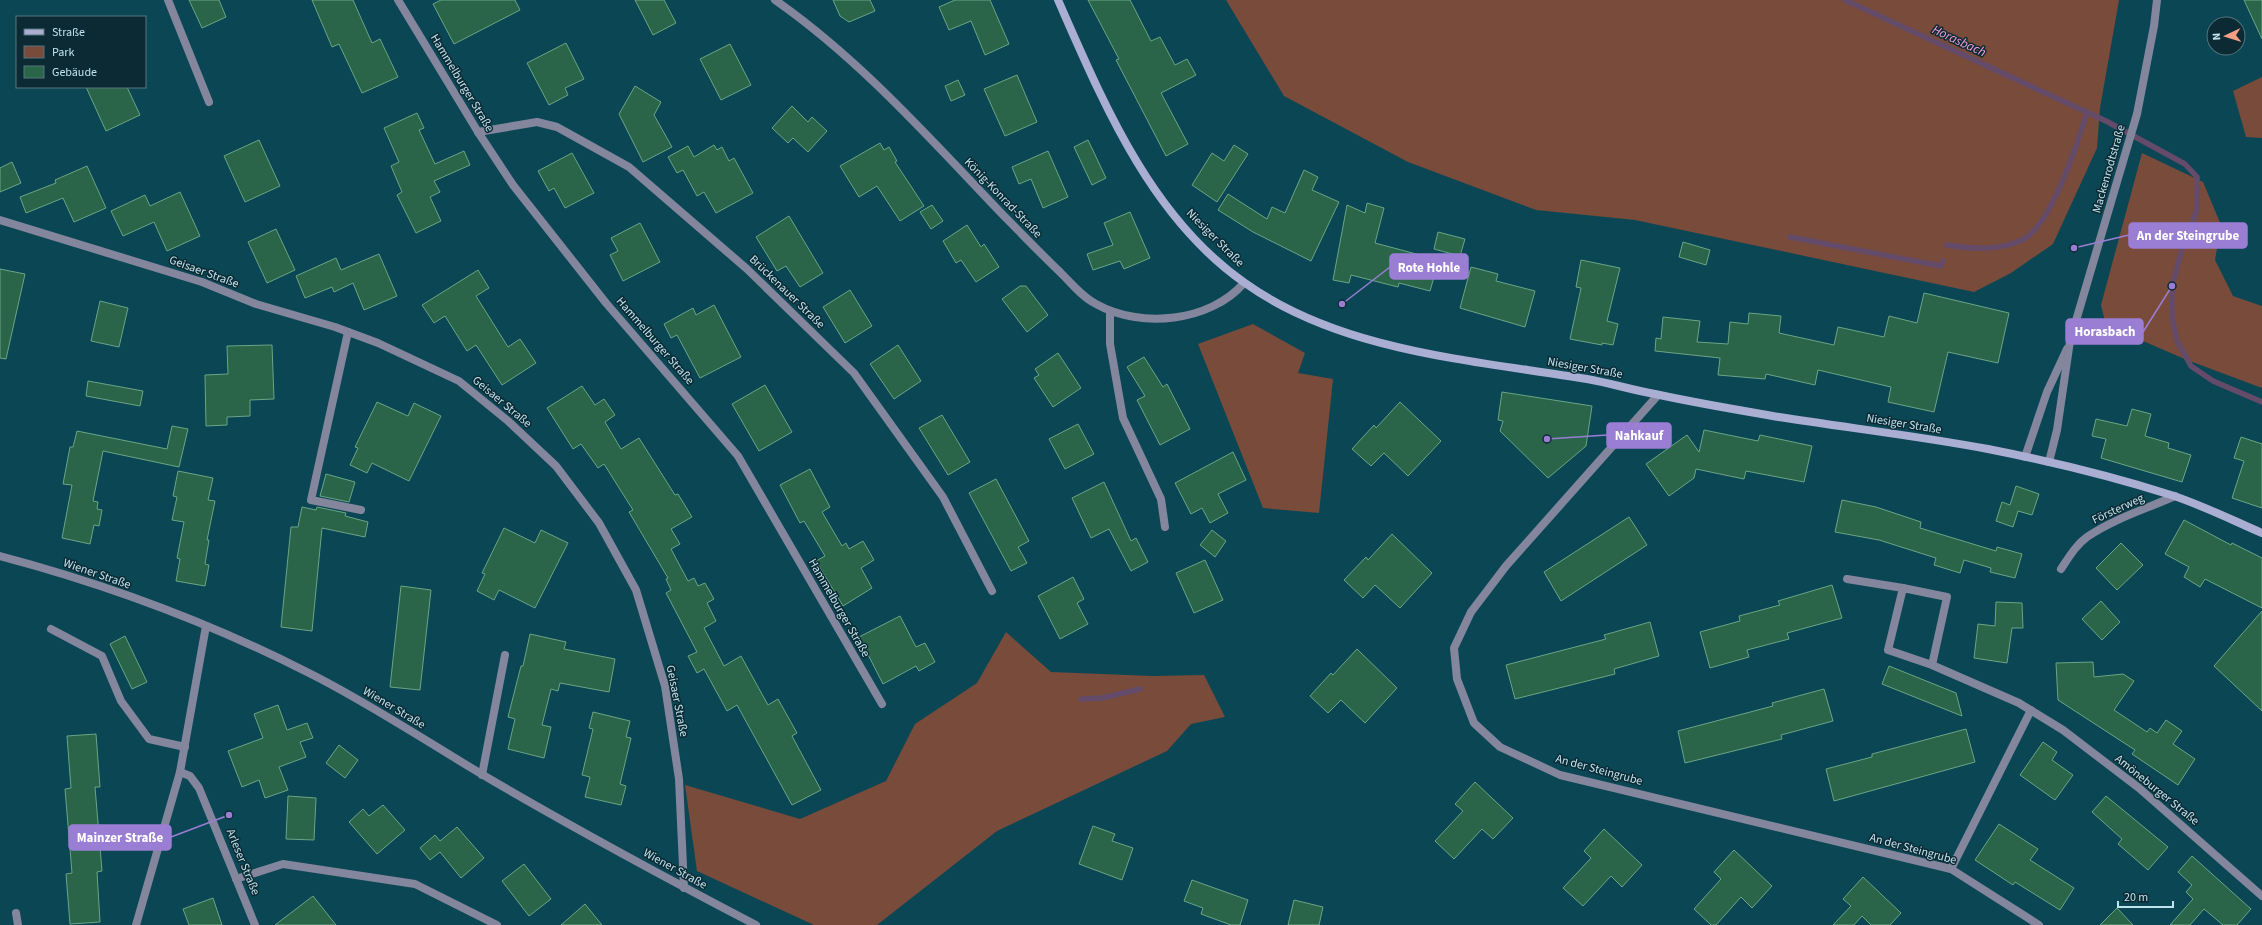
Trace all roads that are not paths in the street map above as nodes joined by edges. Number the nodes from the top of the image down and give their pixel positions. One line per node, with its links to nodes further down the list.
1 (168, 0): 6 (street)
2 (398, 0): 7 (street, Hammelburger Straße)
3 (775, 0): 10 (street, König-Konrad-Straße)
4 (1058, 0): 9 (main road, Niesiger Straße)
5 (2157, 0): 12 (street, Mackenrodtstraße)
6 (209, 102)
7 (478, 132): 24 (street, Brückenauer Straße); 29 (street, Hammelburger Straße)
8 (0, 220): 11 (street, Geisaer Straße)
9 (1244, 283): 10 (street, König-Konrad-Straße); 13 (main road, Niesiger Straße)
10 (1110, 311): 18 (street)
11 (348, 332): 17 (street); 36 (street, Geisaer Straße)
12 (2070, 341): 14 (street, Mackenrodtstraße); 15 (street, Mackenrodtstraße)
13 (1658, 395): 14 (main road, Niesiger Straße); 34 (street, An der Steingrube)
14 (2025, 457): 15 (main road, Niesiger Straße)
15 (2049, 462): 16 (main road, Niesiger Straße)
16 (2175, 496): 19 (main road, Niesiger Straße); 21 (street, Försterweg)
17 (361, 510)
18 (1165, 527)
19 (2262, 533)
20 (0, 556): 25 (street, Wiener Straße)
21 (2061, 569)
22 (1847, 579): 23 (street)
23 (1904, 588): 28 (street, Amöneburger Straße); 28 (street)
24 (992, 591)
25 (206, 626): 31 (street); 33 (street, Wiener Straße)
26 (52, 629): 31 (street)
27 (505, 655): 33 (street)
28 (1932, 665): 30 (street, Amöneburger Straße)
29 (882, 704)
30 (2031, 710): 34 (street); 37 (street, Amöneburger Straße)
31 (185, 747): 32 (street)
32 (180, 772): 35 (street, Arleser Straße); 40 (street)
33 (482, 774): 36 (street, Wiener Straße)
34 (1951, 869): 44 (street, An der Steingrube)
35 (236, 879): 41 (street, Arleser Straße); 42 (street)
36 (684, 888): 43 (street, Wiener Straße)
37 (2262, 896)
38 (16, 913): 39 (street)
39 (18, 925)
40 (136, 925)
41 (255, 925)
42 (498, 925)
43 (756, 925)
44 (2039, 925)

